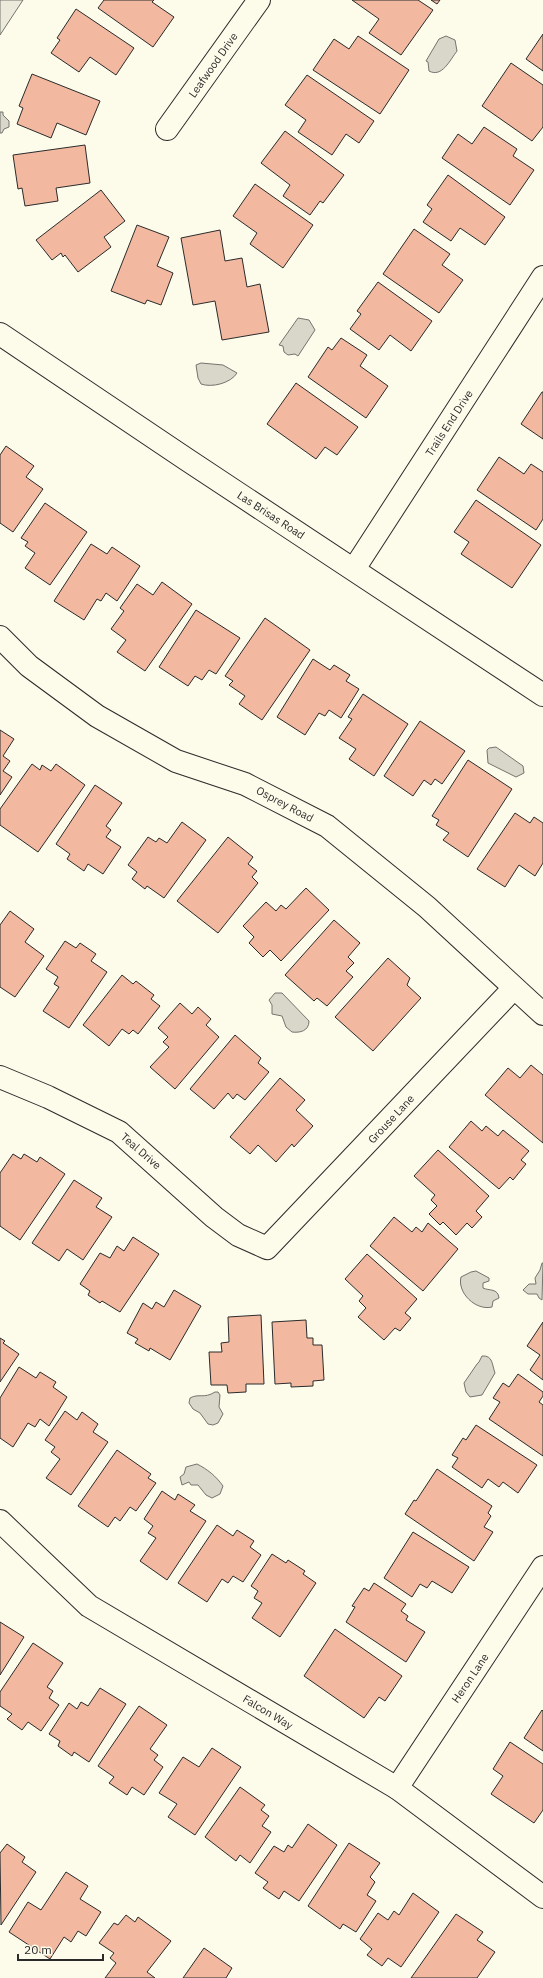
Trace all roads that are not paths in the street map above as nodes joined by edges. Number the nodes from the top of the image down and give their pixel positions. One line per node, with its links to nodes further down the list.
1 (259, 0): 2 (street, Leafwood Drive)
2 (167, 129)
3 (543, 277): 5 (street, Trails End Drive)
4 (0, 334): 5 (street, Las Brisas Road)
5 (354, 569): 7 (street, Las Brisas Road)
6 (0, 637): 8 (street, Osprey Road)
7 (543, 695)
8 (514, 988): 9 (street, Osprey Road); 11 (street, Grouse Lane)
9 (543, 1014)
10 (0, 1077): 11 (street, Teal Drive)
11 (267, 1248)
12 (0, 1521): 14 (street, Falcon Way)
13 (543, 1567): 14 (street, Heron Lane)
14 (397, 1788): 15 (street, Falcon Way)
15 (543, 1898)

